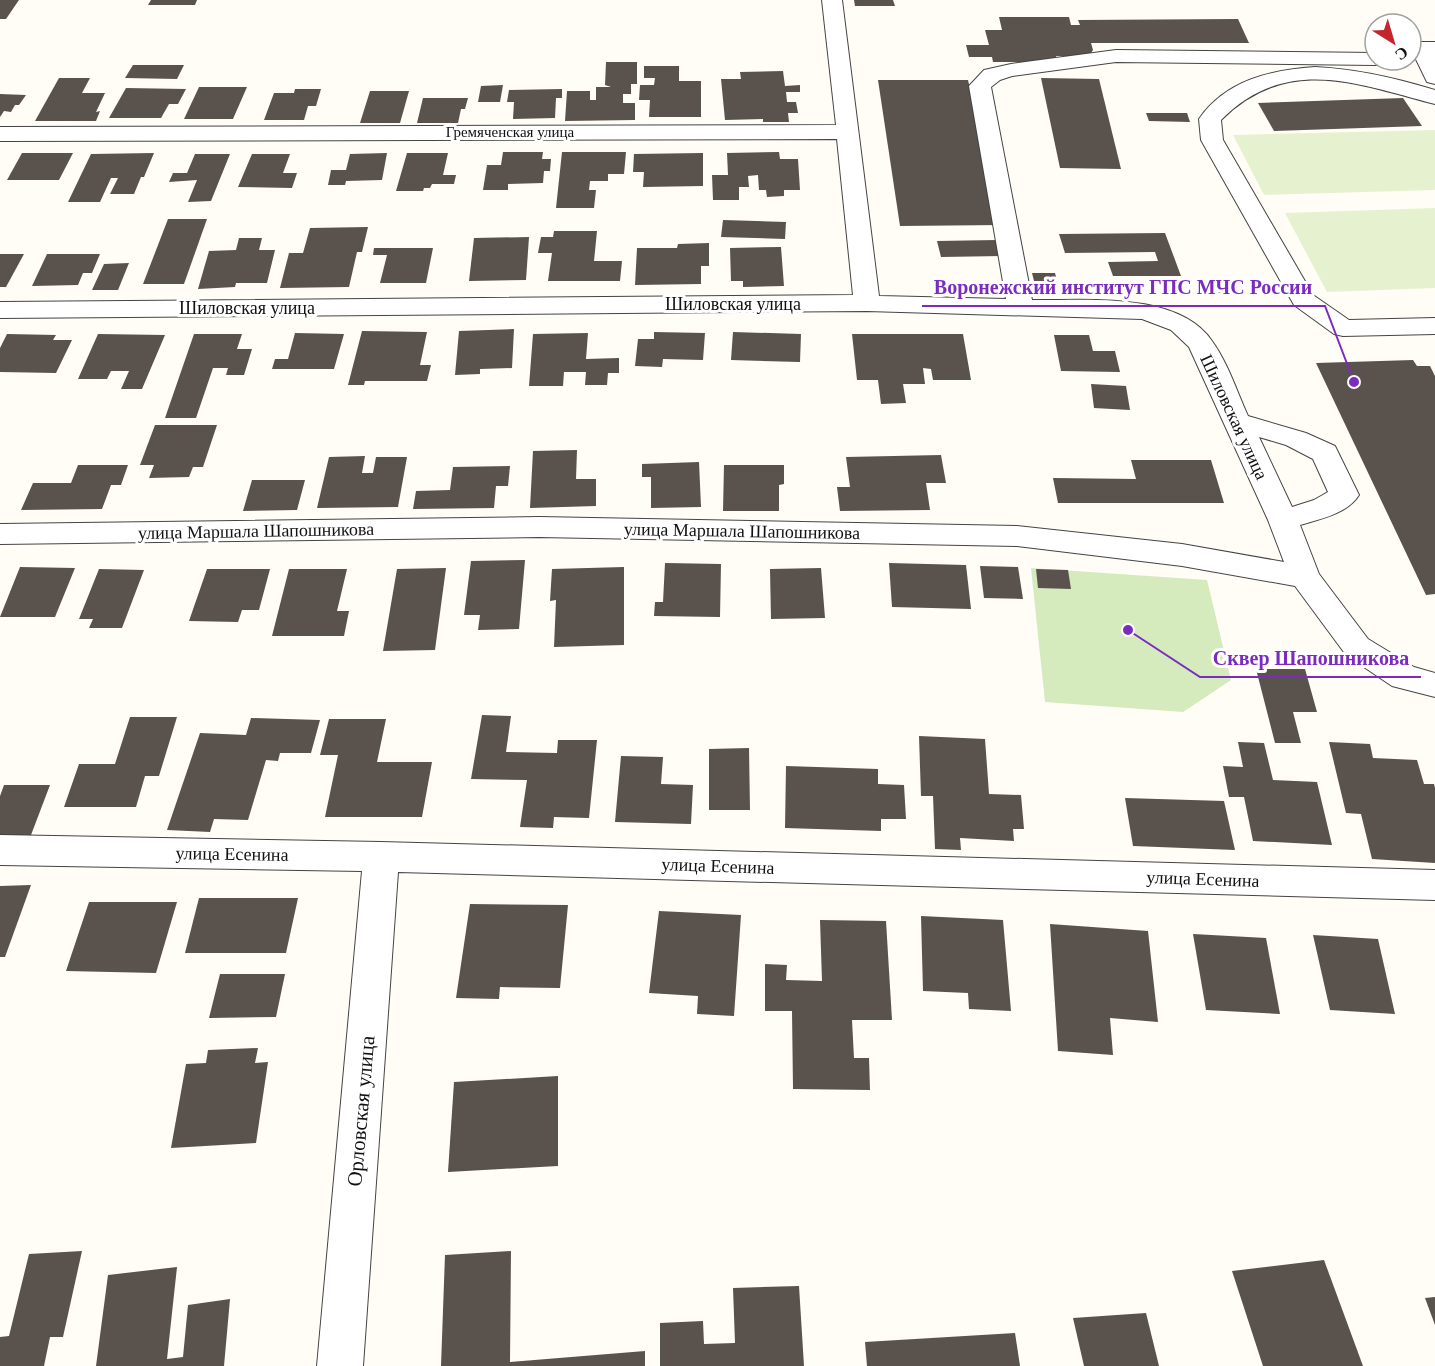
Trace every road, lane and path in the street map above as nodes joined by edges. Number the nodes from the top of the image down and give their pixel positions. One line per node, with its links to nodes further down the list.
1 (832, 0): 4 (street)
2 (1363, 59): 7 (street)
3 (1435, 97): 9 (street)
4 (848, 132): 5 (street, Гремяченская улица); 6 (street)
5 (0, 134)
6 (867, 303): 7 (street, Шиловская улица); 8 (street, Шиловская улица)
7 (1020, 307): 10 (street, Шиловская улица)
8 (0, 310)
9 (1435, 326)
10 (1235, 421): 11 (street, Шиловская улица); 11 (street)
11 (1283, 520): 13 (street, Шиловская улица)
12 (0, 534): 13 (street, улица Маршала Шапошникова)
13 (1305, 577): 14 (street)
14 (1435, 685)
15 (0, 850): 16 (street, улица Есенина)
16 (381, 856): 17 (street, улица Есенина); 18 (street, Орловская улица)
17 (1435, 885)
18 (340, 1366)

